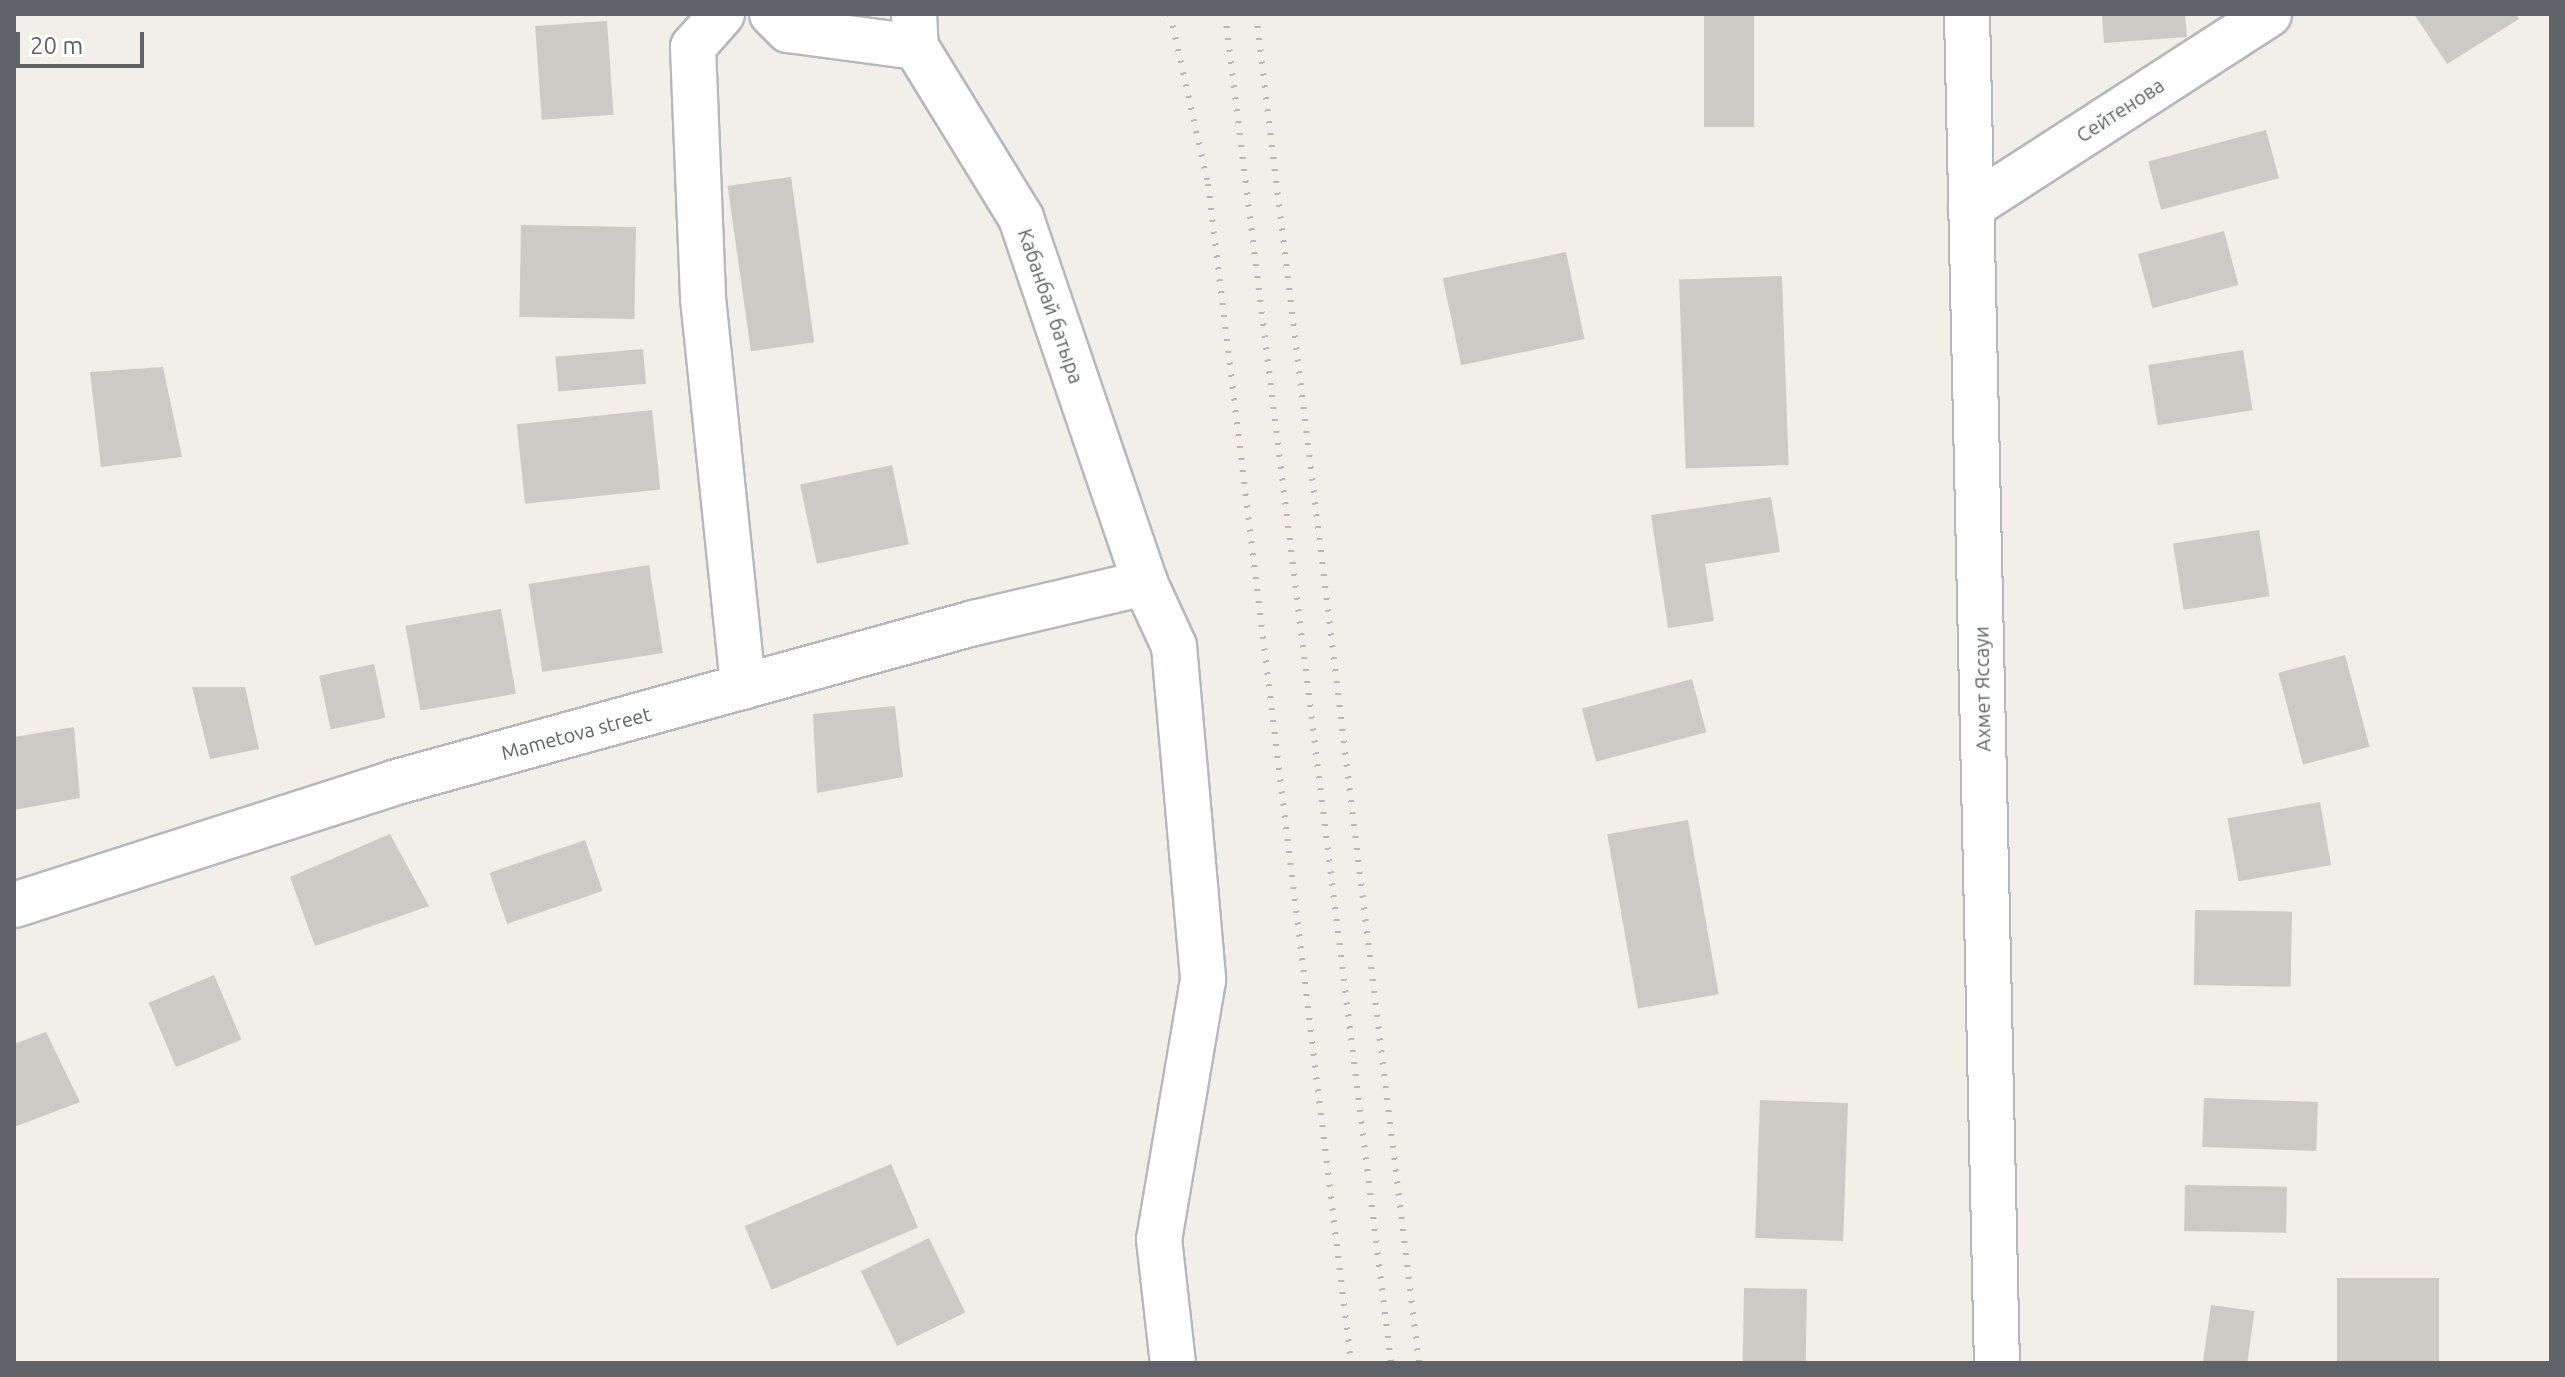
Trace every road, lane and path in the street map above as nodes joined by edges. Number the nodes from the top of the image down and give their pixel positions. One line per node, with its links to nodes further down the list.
1 (722, 14): 8 (street)
2 (772, 14): 5 (street)
3 (1967, 14): 6 (street, Ахмет Яссауи)
4 (2269, 14): 6 (street, Сейтенова)
5 (915, 30): 7 (street, Кабанбай батыра)
6 (1971, 207): 11 (street, Ахмет Яссауи)
7 (1145, 583): 8 (street, Mametova street); 10 (street, Кабанбай батыра)
8 (743, 687): 9 (street, Mametova street)
9 (14, 905)
10 (1173, 1363)
11 (1997, 1363)

